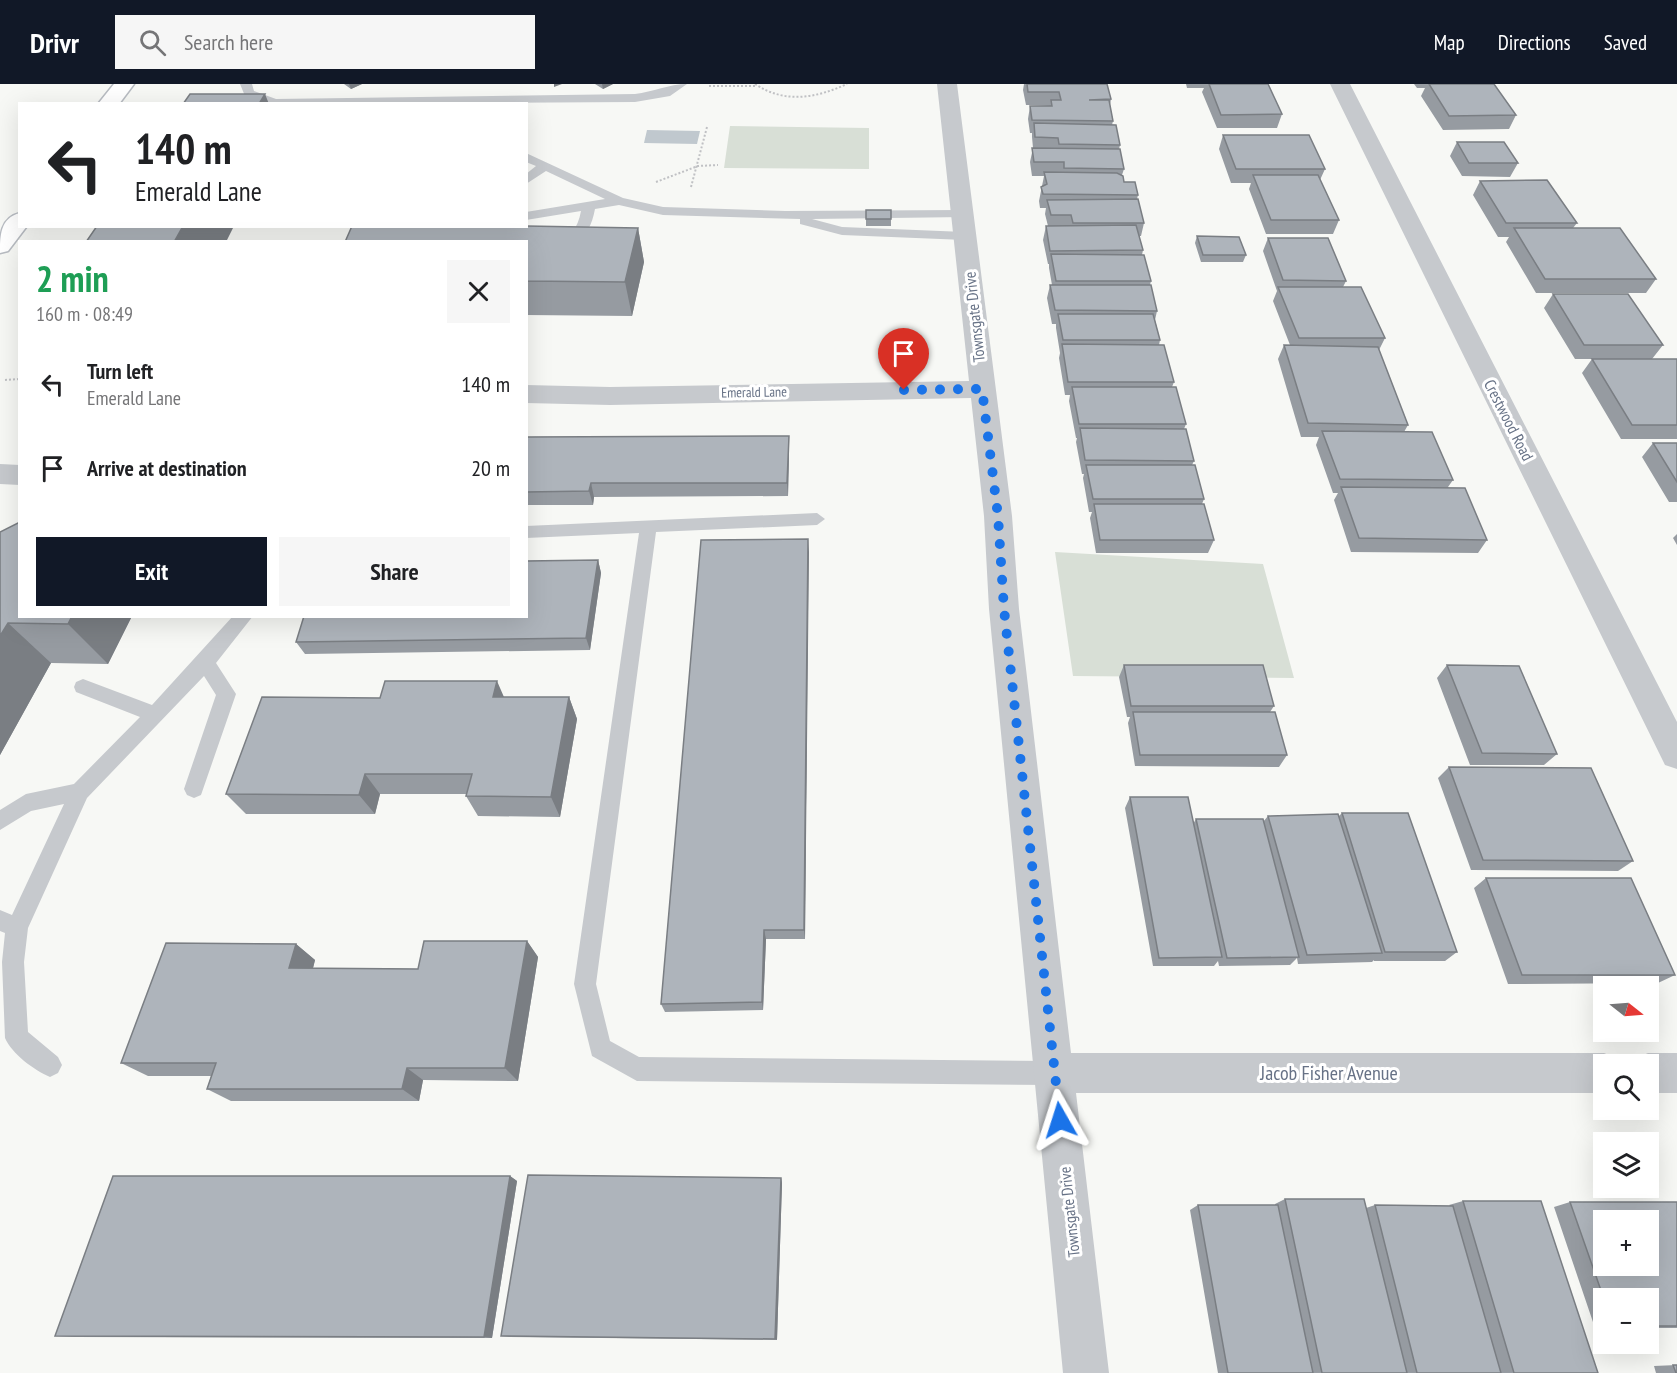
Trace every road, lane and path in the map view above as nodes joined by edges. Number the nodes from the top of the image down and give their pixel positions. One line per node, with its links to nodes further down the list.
1 (124, 84): 10 (main road)
2 (246, 84): 11 (lane)
3 (444, 84): 9 (lane)
4 (847, 84): 8 (path)
5 (947, 84): 25 (street, Townsgate Drive)
6 (1340, 84): 41 (street, Crestwood Road)
7 (680, 85): 8 (path); 9 (lane)
8 (756, 85)
9 (435, 101): 12 (lane)
10 (110, 102)
11 (272, 102)
12 (355, 102)
13 (707, 127): 17 (path)
14 (528, 158): 15 (lane)
15 (546, 165): 18 (lane); 19 (lane)
16 (718, 165): 17 (path)
17 (698, 166): 19 (path); 21 (path)
18 (528, 178)
19 (619, 201): 20 (lane); 21 (lane)
20 (590, 206): 23 (lane); 26 (lane)
21 (677, 212): 22 (lane)
22 (785, 215): 25 (lane); 25 (lane)
23 (528, 216)
24 (18, 223): 27 (main road)
25 (963, 225): 30 (street, Townsgate Drive)
26 (528, 242)
27 (0, 246)
28 (5, 380): 29 (path)
29 (18, 380)
30 (982, 389): 31 (street, Emerald Lane); 48 (street, Townsgate Drive)
31 (528, 393)
32 (0, 474): 33 (street)
33 (18, 475)
34 (817, 519): 35 (lane)
35 (648, 529): 36 (lane); 48 (lane)
36 (528, 532)
37 (242, 618): 38 (lane)
38 (205, 662): 40 (lane); 42 (lane)
39 (83, 687): 40 (lane)
40 (155, 714): 43 (lane)
41 (1677, 755)
42 (194, 789)
43 (80, 792): 44 (lane); 45 (lane)
44 (0, 821)
45 (8, 924): 46 (lane)
46 (7, 995): 47 (lane)
47 (50, 1065)
48 (1055, 1073): 49 (street, Jacob Fisher Avenue); 52 (street, Townsgate Drive)
49 (1593, 1073)
50 (1659, 1073): 51 (street)
51 (1677, 1073)
52 (1086, 1373)

